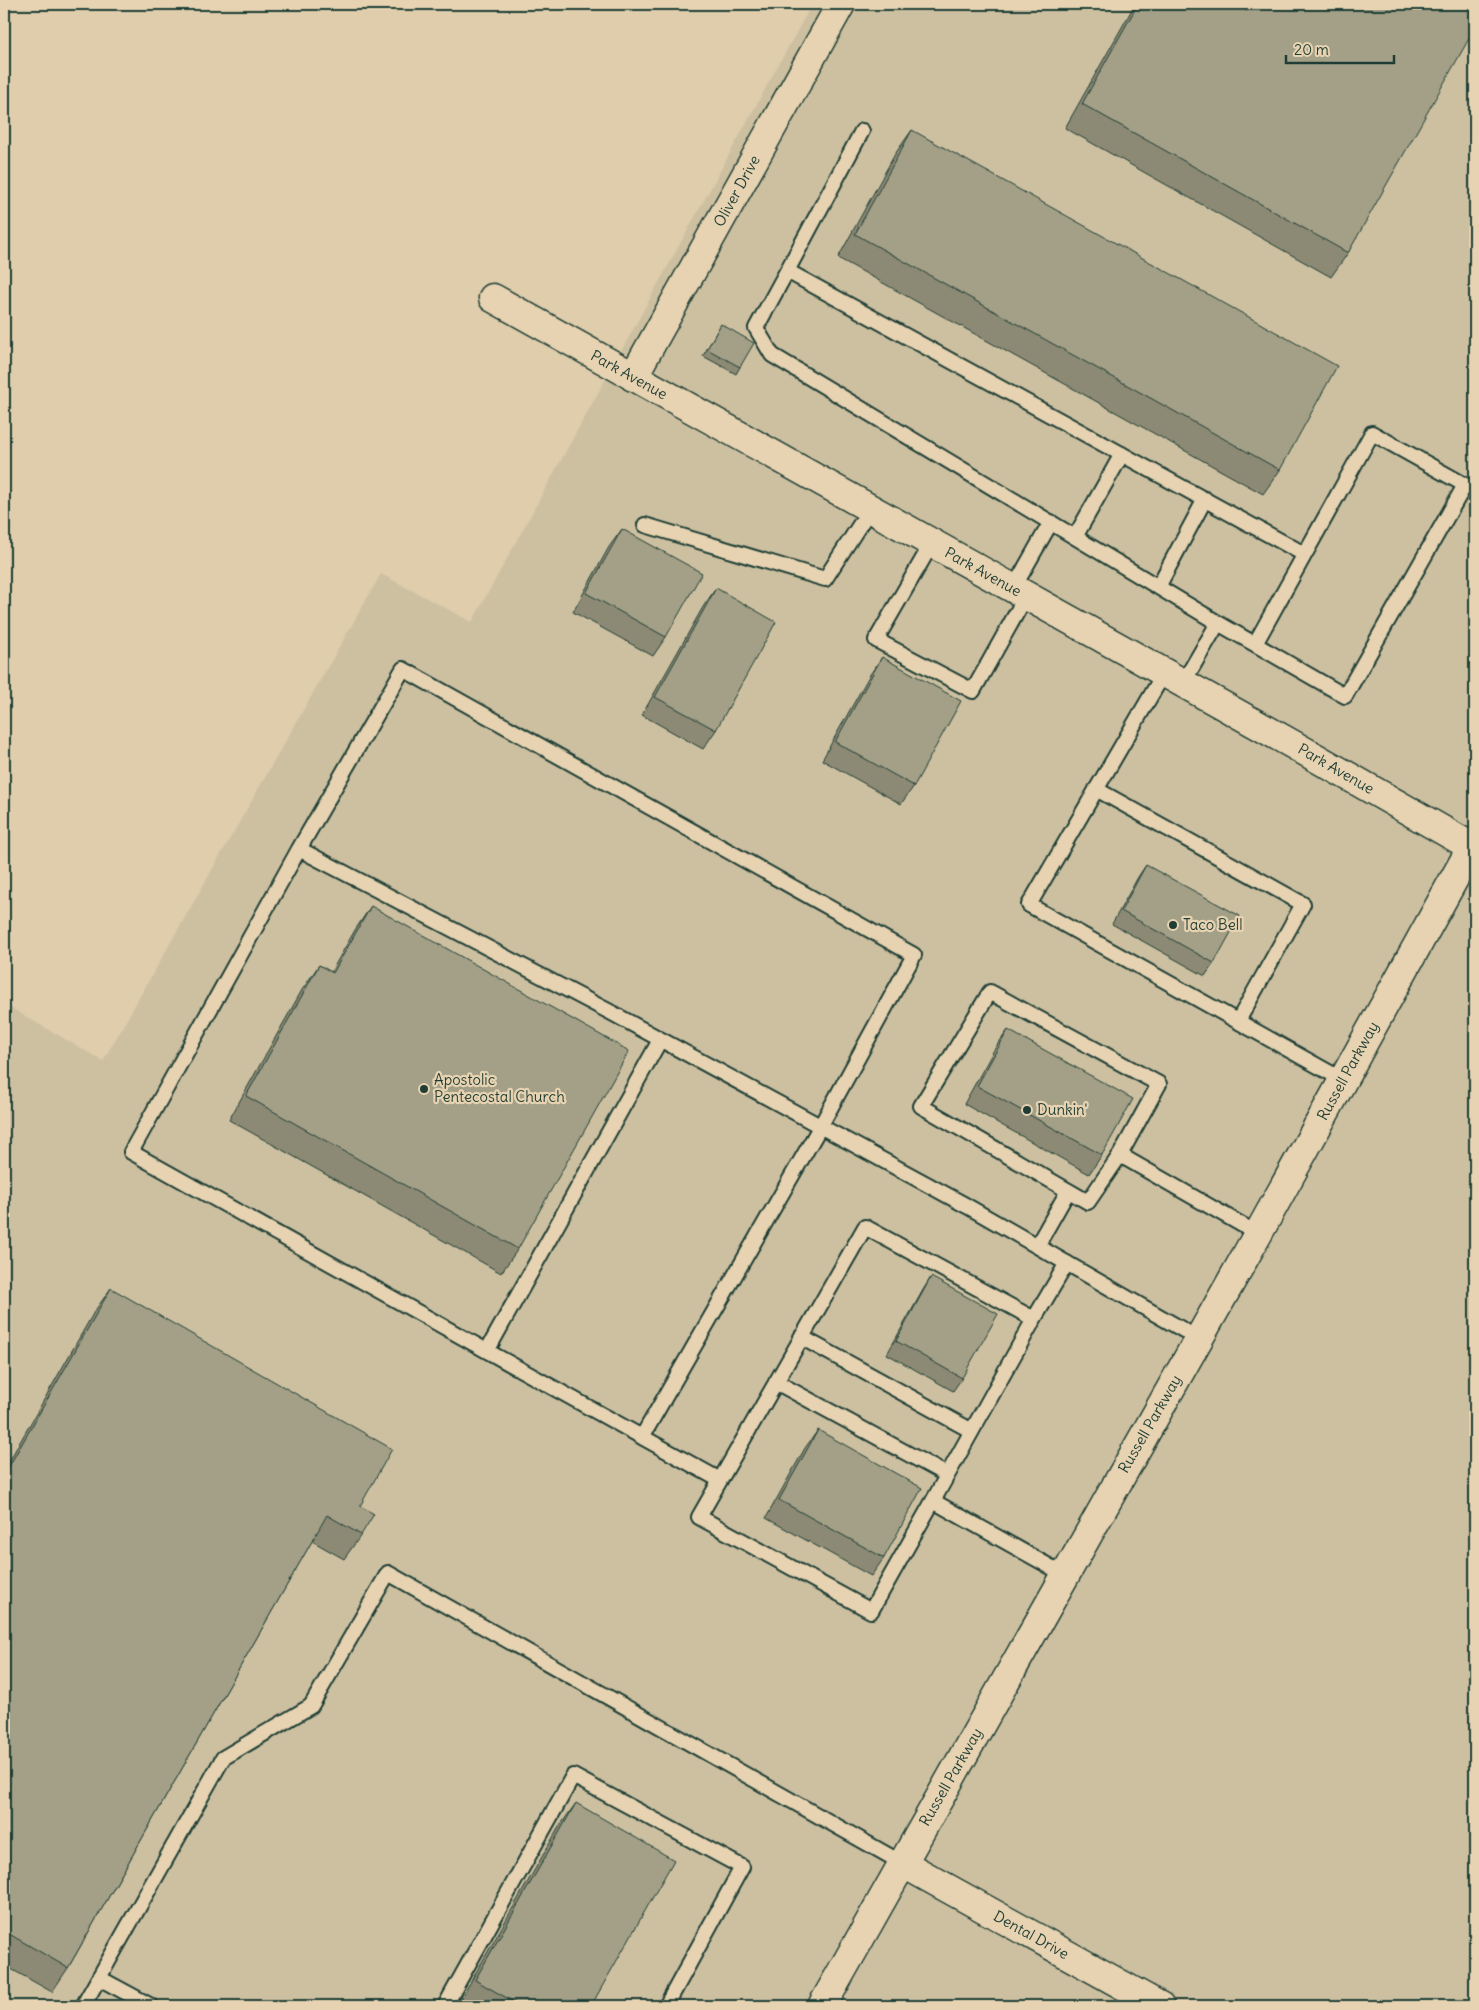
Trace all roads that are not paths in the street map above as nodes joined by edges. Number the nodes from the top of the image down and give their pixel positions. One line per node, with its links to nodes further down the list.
1 (841, 4): 5 (street, Oliver Drive)
2 (862, 131): 3 (lane)
3 (788, 271): 6 (lane); 9 (lane)
4 (493, 298): 5 (street, Park Avenue)
5 (634, 377): 8 (street, Park Avenue)
6 (1122, 454): 7 (lane); 11 (lane)
7 (1205, 499): 13 (lane); 14 (lane)
8 (870, 509): 10 (lane); 12 (street, Park Avenue)
9 (1050, 522): 11 (lane); 15 (lane)
10 (646, 525)
11 (1075, 537): 14 (lane)
12 (932, 543): 15 (street, Park Avenue); 15 (lane)
13 (1304, 554): 17 (lane); 17 (lane)
14 (1158, 587): 16 (lane)
15 (1020, 592): 18 (street, Park Avenue)
16 (1218, 623): 17 (lane); 18 (lane)
17 (1255, 644)
18 (1173, 678): 19 (lane); 20 (street, Park Avenue)
19 (1096, 790): 22 (lane); 22 (lane)
20 (1474, 844): 24 (street, Russell Parkway)
21 (299, 849): 23 (lane); 25 (lane); 34 (lane)
22 (1238, 1021): 24 (lane)
23 (660, 1040): 25 (lane); 34 (lane)
24 (1343, 1080): 28 (street, Russell Parkway)
25 (820, 1127): 29 (lane); 37 (lane)
26 (1120, 1155): 27 (lane); 27 (lane); 28 (lane)
27 (1068, 1191): 29 (lane)
28 (1258, 1234): 33 (street, Russell Parkway)
29 (1037, 1246): 30 (lane)
30 (1067, 1263): 31 (lane); 33 (lane)
31 (1034, 1319): 32 (lane); 36 (lane)
32 (802, 1337): 35 (lane); 36 (lane)
33 (1199, 1339): 41 (street, Russell Parkway)
34 (487, 1351): 37 (lane)
35 (776, 1382): 38 (lane); 39 (lane)
36 (972, 1431): 38 (lane)
37 (642, 1437): 39 (lane)
38 (948, 1475): 40 (lane)
39 (720, 1480): 40 (lane)
40 (933, 1501): 41 (lane)
41 (1065, 1574): 42 (street, Russell Parkway)
42 (902, 1863): 43 (lane); 48 (street, Russell Parkway); 49 (street, Dental Drive)
43 (99, 1978): 44 (lane); 45 (lane)
44 (83, 2006)
45 (151, 2006)
46 (444, 2006): 47 (lane)
47 (666, 2006)
48 (822, 2006)
49 (1160, 2006)

